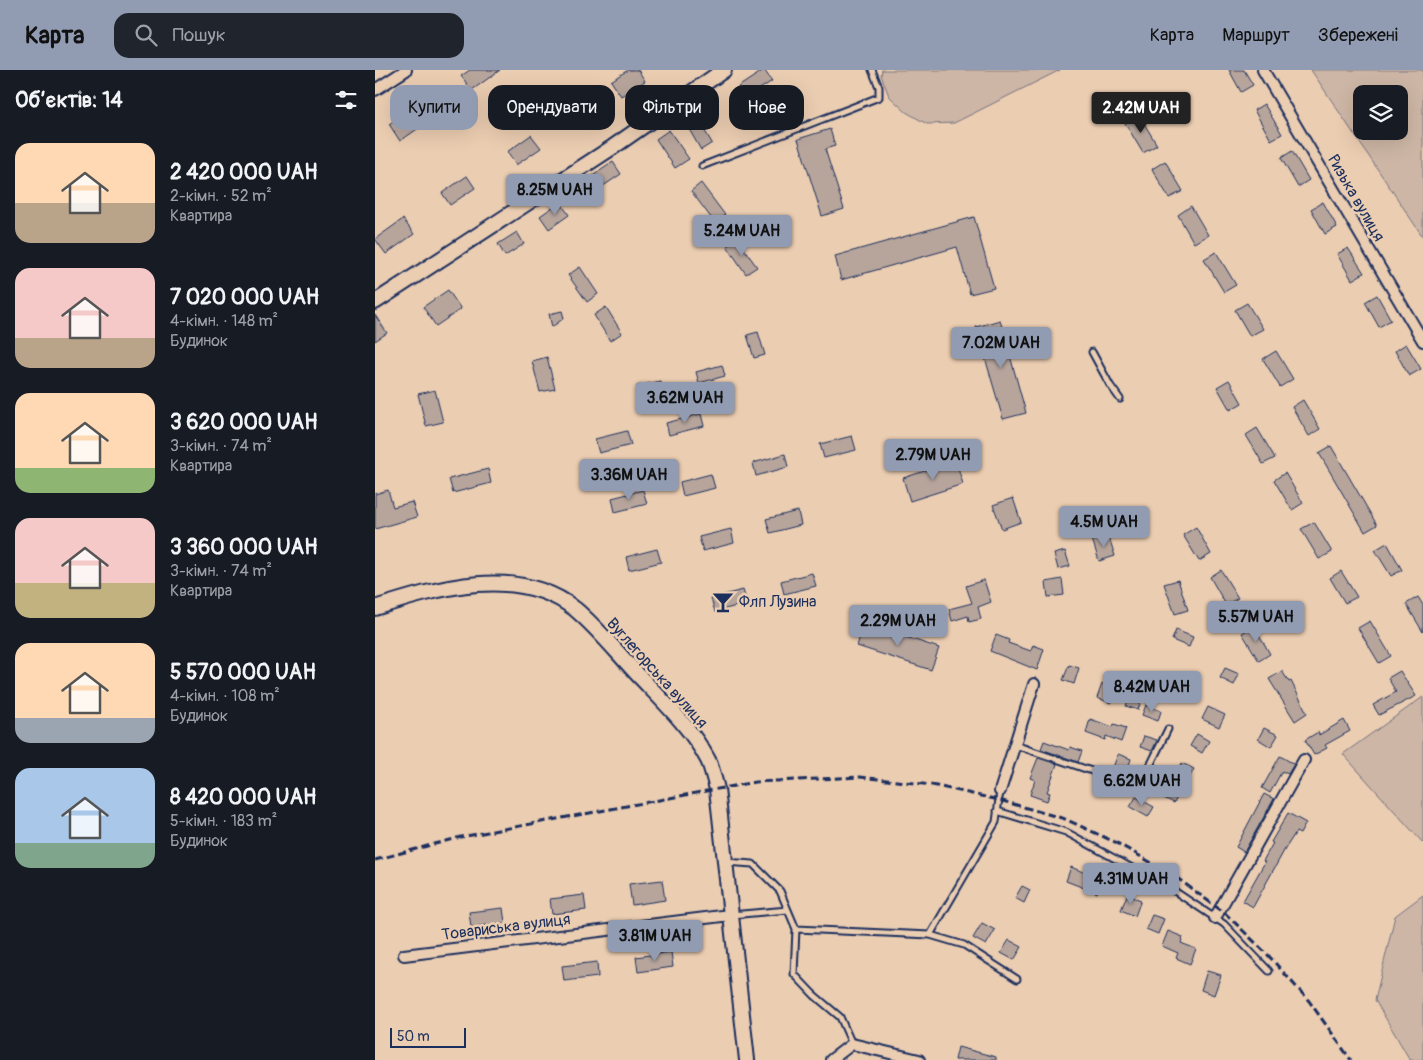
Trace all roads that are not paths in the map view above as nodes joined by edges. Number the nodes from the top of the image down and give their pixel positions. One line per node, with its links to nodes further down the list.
1 (406, 70): 5 (street)
2 (724, 70): 7 (main road)
3 (872, 70): 6 (lane)
4 (1263, 70): 8 (street, Ризька вулиця)
5 (375, 90)
6 (702, 166)
7 (375, 302)
8 (1423, 341)
9 (1092, 352): 10 (lane)
10 (1120, 399)
11 (375, 608): 18 (main road, Вуглегорська вулиця)
12 (1034, 684): 14 (street)
13 (1168, 729): 14 (lane)
14 (1015, 745): 16 (street)
15 (1304, 760): 21 (street)
16 (1000, 791): 17 (lane)
17 (997, 811): 21 (lane); 23 (lane)
18 (725, 862): 19 (lane); 20 (main road, Вуглегорська вулиця)
19 (787, 910): 20 (lane); 22 (lane)
20 (730, 915): 24 (street, Товариська вулиця); 28 (main road, Вуглегорська вулиця)
21 (1215, 918): 25 (lane)
22 (796, 929): 23 (lane); 27 (lane)
23 (930, 935): 26 (lane)
24 (404, 955)
25 (1269, 971)
26 (1017, 979)
27 (852, 1044): 29 (street); 30 (street)
28 (747, 1060)
29 (831, 1060)
30 (919, 1060)

